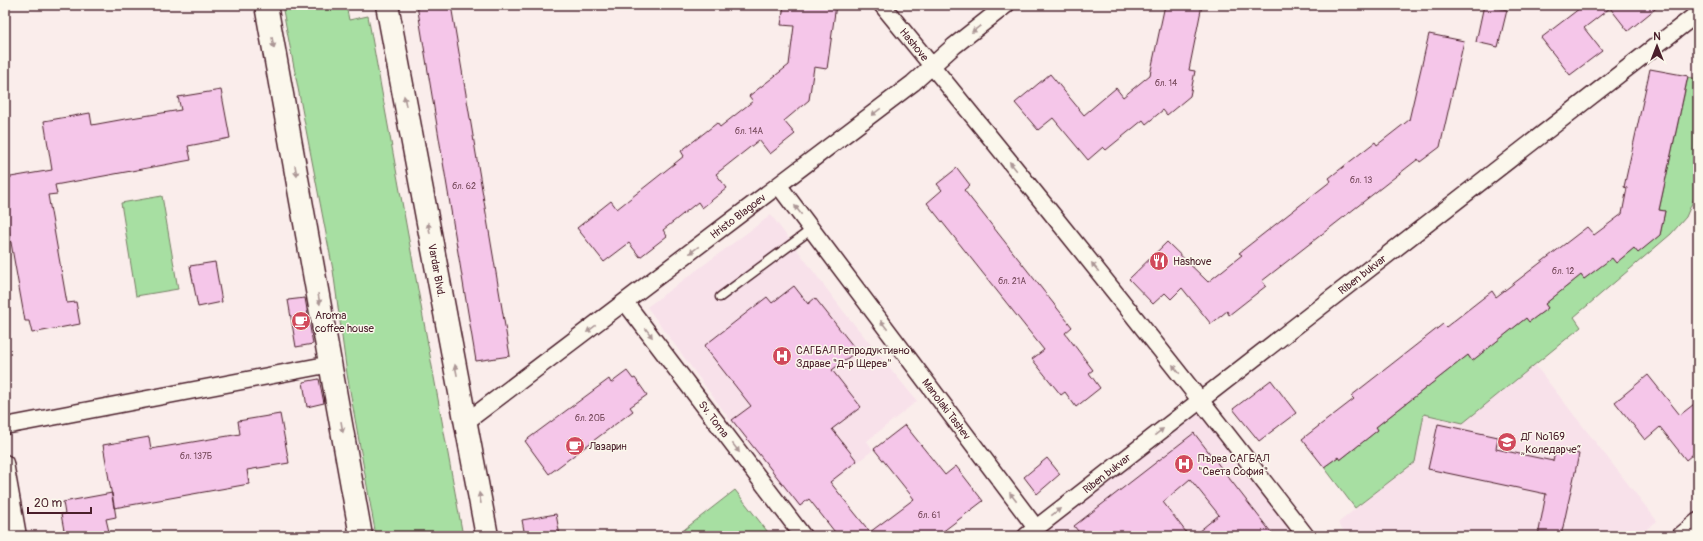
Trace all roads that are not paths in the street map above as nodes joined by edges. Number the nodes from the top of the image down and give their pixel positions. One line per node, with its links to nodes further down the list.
1 (266, 5): 11 (street, one-way to 11)
2 (387, 5): 13 (street, Vardar Blvd., one-way to 2)
3 (882, 5): 6 (street, Hashove)
4 (1006, 5): 6 (street, Hristo Blagoev, one-way to 6)
5 (1698, 13): 12 (street, Riben bukvar)
6 (932, 66): 7 (street, Hristo Blagoev, one-way to 7); 12 (street, Hashove, one-way to 6)
7 (779, 186): 8 (street, Manolaki Tashev, one-way to 7); 10 (street, Hristo Blagoev, one-way to 10)
8 (812, 229): 9 (lane); 17 (street, Manolaki Tashev, one-way to 8)
9 (720, 297)
10 (625, 302): 13 (street, Hristo Blagoev, one-way to 13); 21 (street, Sv. Toma, one-way to 21)
11 (331, 364): 14 (street); 19 (street, one-way to 19)
12 (1200, 400): 17 (street, Riben bukvar, one-way to 12); 22 (street, Hashove)
13 (466, 422): 20 (street, Vardar Blvd., one-way to 13)
14 (5, 426)
15 (5, 463): 18 (street)
16 (1698, 521): 23 (street)
17 (1035, 533)
18 (18, 536)
19 (361, 536)
20 (487, 536)
21 (804, 536)
22 (1306, 536)
23 (1680, 536)

